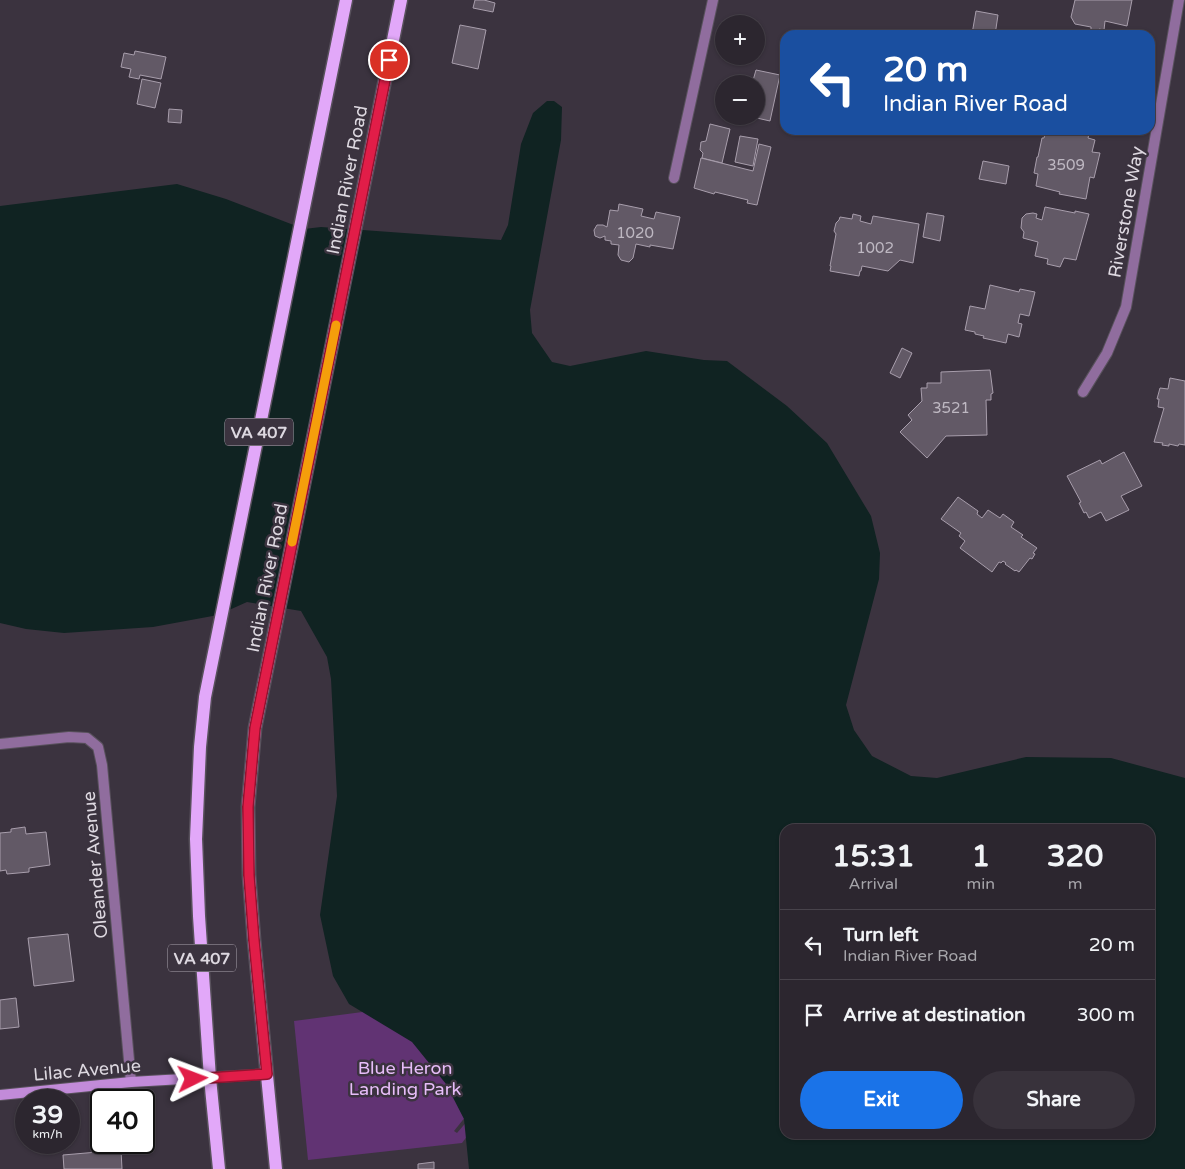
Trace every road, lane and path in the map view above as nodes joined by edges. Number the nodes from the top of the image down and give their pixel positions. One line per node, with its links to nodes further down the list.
1 (346, 0): 9 (main road, Indian River Road / VA 407)
2 (401, 0): 8 (main road, Indian River Road / VA 407)
3 (713, 0): 5 (street)
4 (1179, 0): 6 (street, Riverstone Way)
5 (674, 178)
6 (1083, 392)
7 (0, 744): 10 (street, Oleander Avenue)
8 (267, 1074): 9 (street, Lilac Avenue); 13 (main road, Indian River Road / VA 407)
9 (210, 1078): 10 (street, Lilac Avenue); 12 (main road, Indian River Road / VA 407)
10 (131, 1082): 11 (street, Lilac Avenue)
11 (0, 1095)
12 (219, 1169)
13 (276, 1169)

